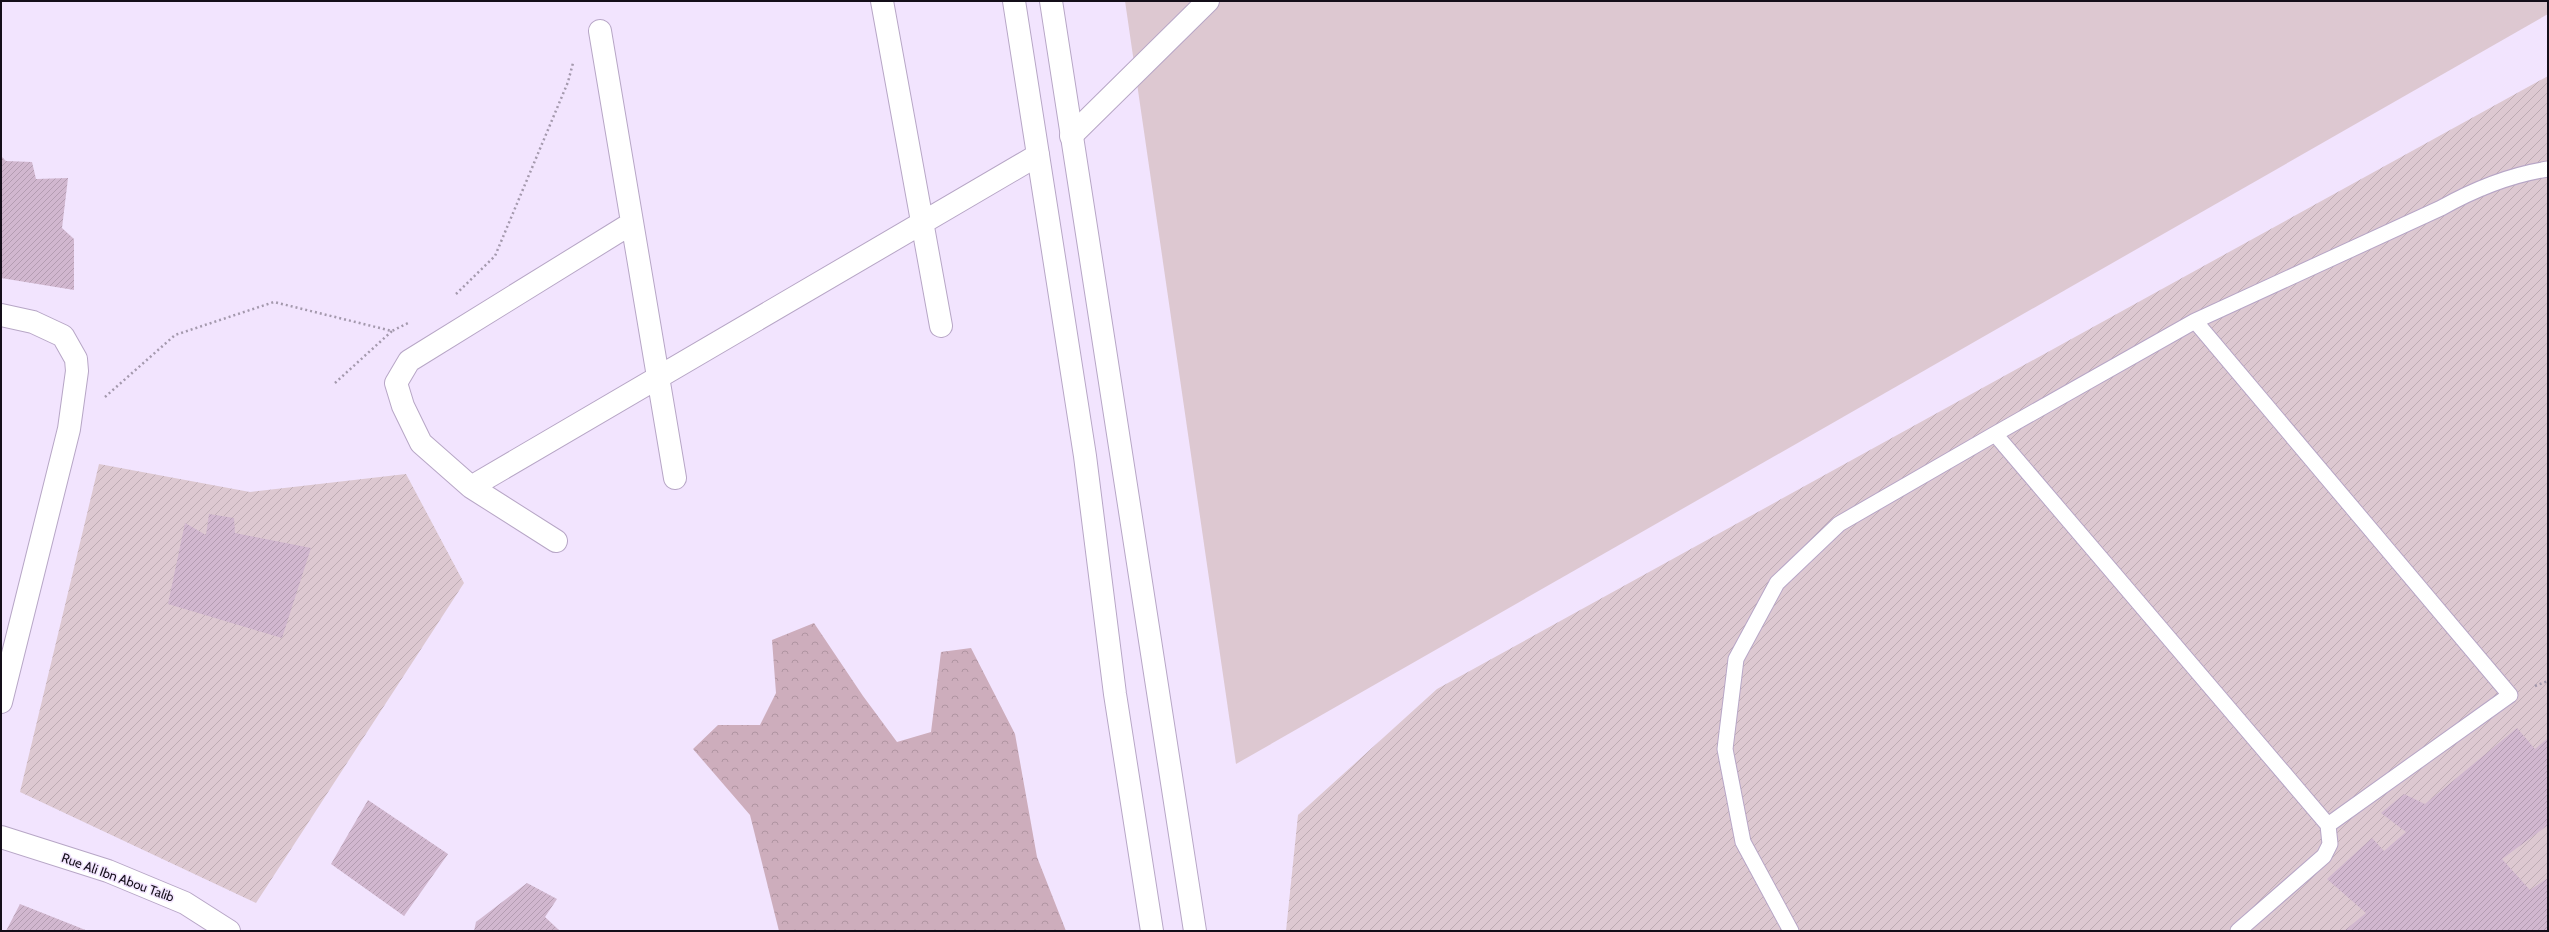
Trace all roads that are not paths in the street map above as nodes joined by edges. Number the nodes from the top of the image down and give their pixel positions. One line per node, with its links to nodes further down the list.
1 (882, 1): 10 (street)
2 (1014, 1): 7 (street)
3 (1050, 1): 6 (street)
4 (1208, 1): 6 (street)
5 (600, 31): 9 (street)
6 (1071, 136): 24 (street)
7 (1038, 155): 10 (street); 23 (street)
8 (2548, 169): 12 (lane)
9 (632, 223): 14 (street); 17 (street)
10 (922, 223): 13 (street); 14 (street)
11 (1, 315): 19 (street)
12 (2195, 321): 15 (lane); 20 (lane)
13 (941, 326)
14 (658, 378): 16 (street); 17 (street)
15 (1995, 434): 20 (lane); 25 (lane)
16 (675, 478)
17 (471, 487): 18 (street)
18 (556, 541)
19 (1, 702)
20 (2328, 825): 26 (lane)
21 (1, 837): 22 (street, Rue Ali Ibn Abou Talib)
22 (229, 931)
23 (1152, 931)
24 (1195, 931)
25 (1791, 931)
26 (2238, 931)

